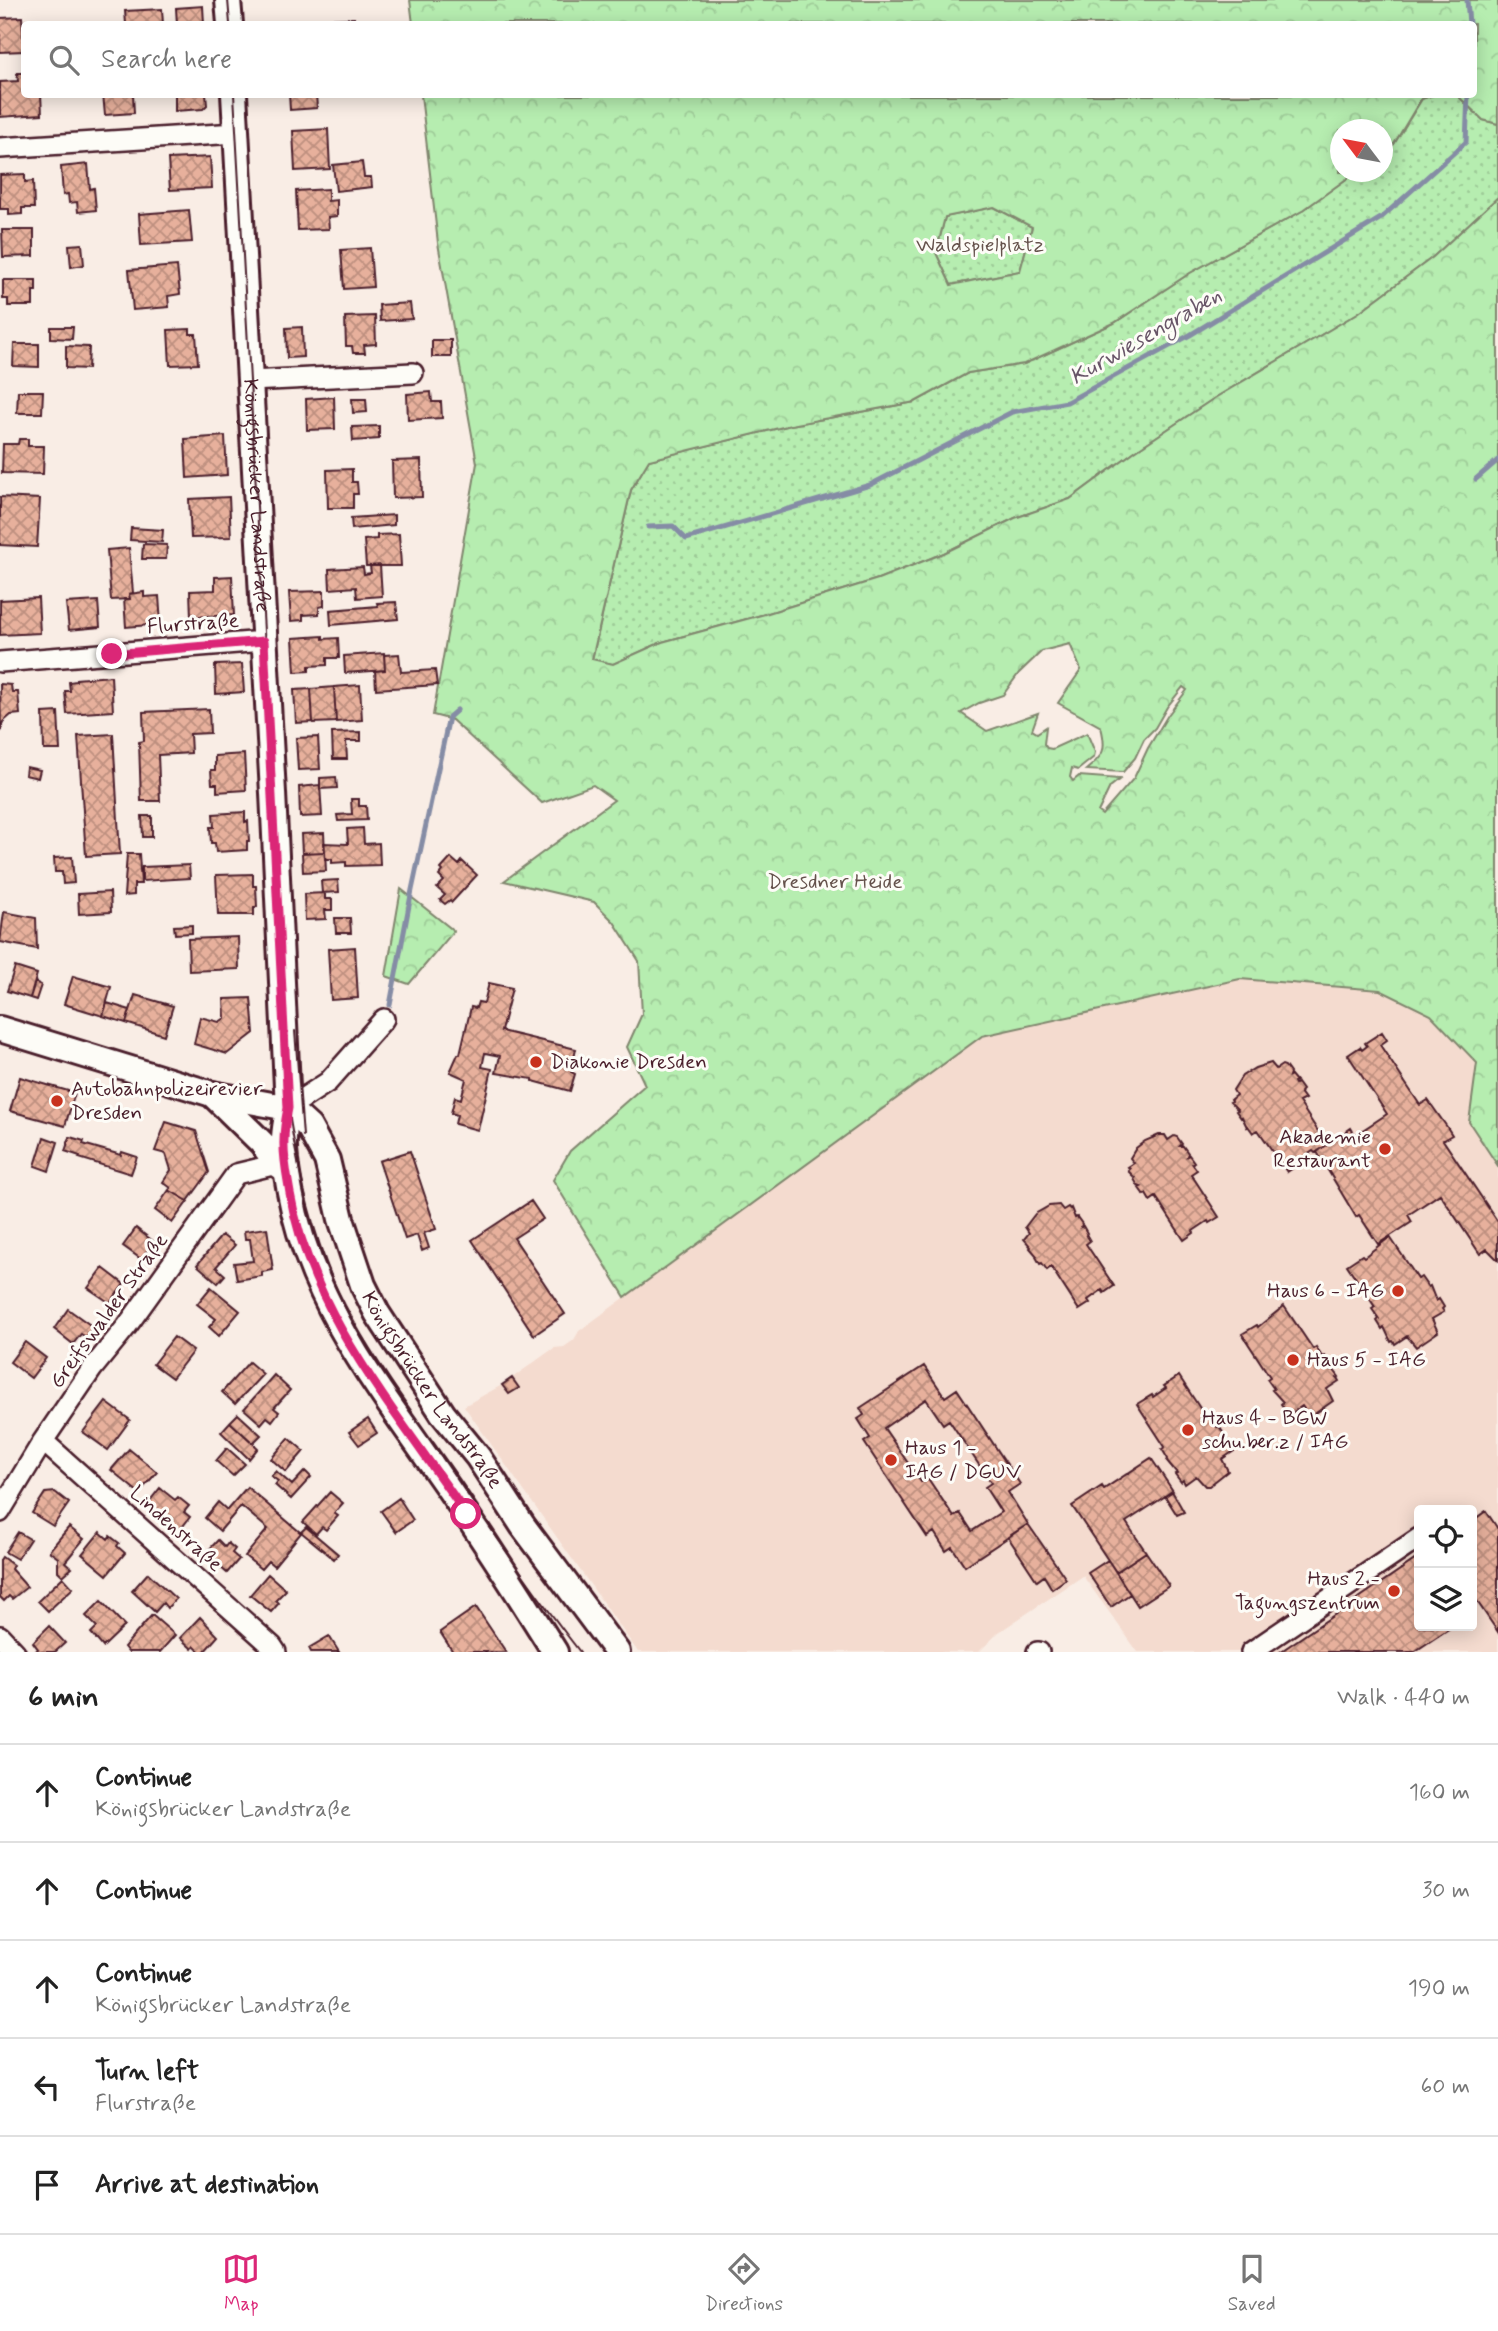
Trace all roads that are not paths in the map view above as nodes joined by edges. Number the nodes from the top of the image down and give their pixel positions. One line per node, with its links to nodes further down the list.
1 (228, 0): 2 (main road)
2 (230, 21)
3 (234, 98): 4 (main road, Königsbrücker Landstraße)
4 (236, 132): 5 (street); 7 (main road, Königsbrücker Landstraße)
5 (0, 148)
6 (413, 373): 7 (street)
7 (250, 381): 8 (main road, Königsbrücker Landstraße)
8 (264, 641): 9 (street, Flurstraße); 13 (main road, Königsbrücker Landstraße)
9 (0, 662)
10 (384, 1019): 13 (street)
11 (0, 1029): 12 (main road)
12 (212, 1094): 13 (main road); 14 (main road)
13 (288, 1108): 14 (main road, Königsbrücker Landstraße); 22 (main road, Königsbrücker Landstraße)
14 (281, 1167): 15 (street, Greifswalder Straße); 21 (main road, Königsbrücker Landstraße)
15 (43, 1441): 16 (street, Greifswalder Straße); 20 (street, Lindenstraße)
16 (0, 1512)
17 (1414, 1541): 23 (street)
18 (0, 1636): 19 (street)
19 (15, 1652)
20 (276, 1652)
21 (555, 1652)
22 (617, 1652)
23 (1251, 1652)

